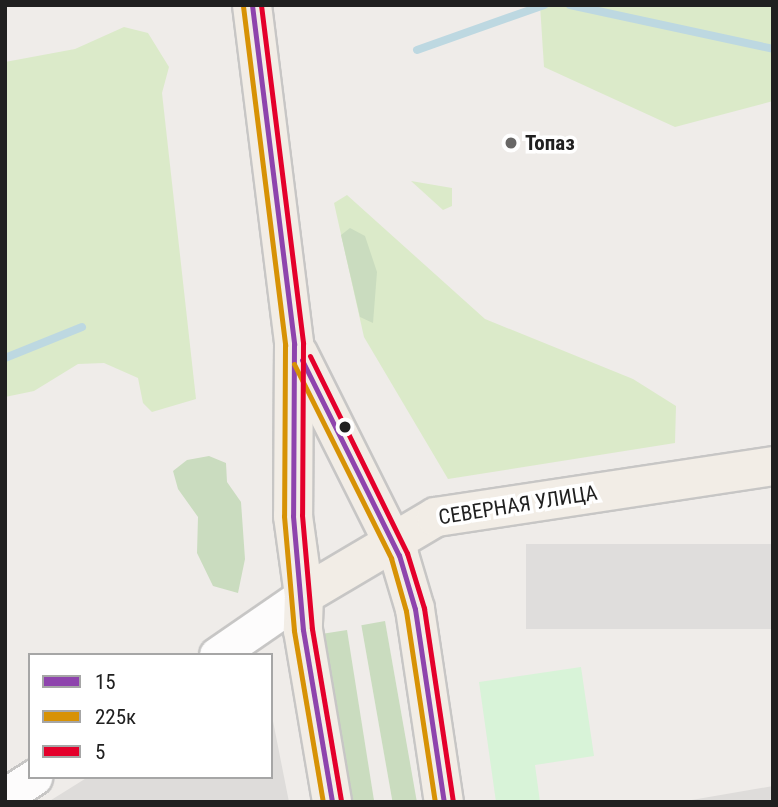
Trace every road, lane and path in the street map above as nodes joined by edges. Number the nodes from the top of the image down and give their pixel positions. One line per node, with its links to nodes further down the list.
1 (252, 5): 2 (main road)
2 (294, 344): 4 (main road); 5 (main road)
3 (773, 466): 4 (main road, СЕВЕРНАЯ УЛИЦА)
4 (393, 537): 5 (main road, СЕВЕРНАЯ УЛИЦА); 10 (main road)
5 (304, 595): 6 (street, СЕВЕРНАЯ УЛИЦА); 9 (main road)
6 (220, 653)
7 (31, 779): 8 (street)
8 (5, 796)
9 (332, 802)
10 (444, 802)

